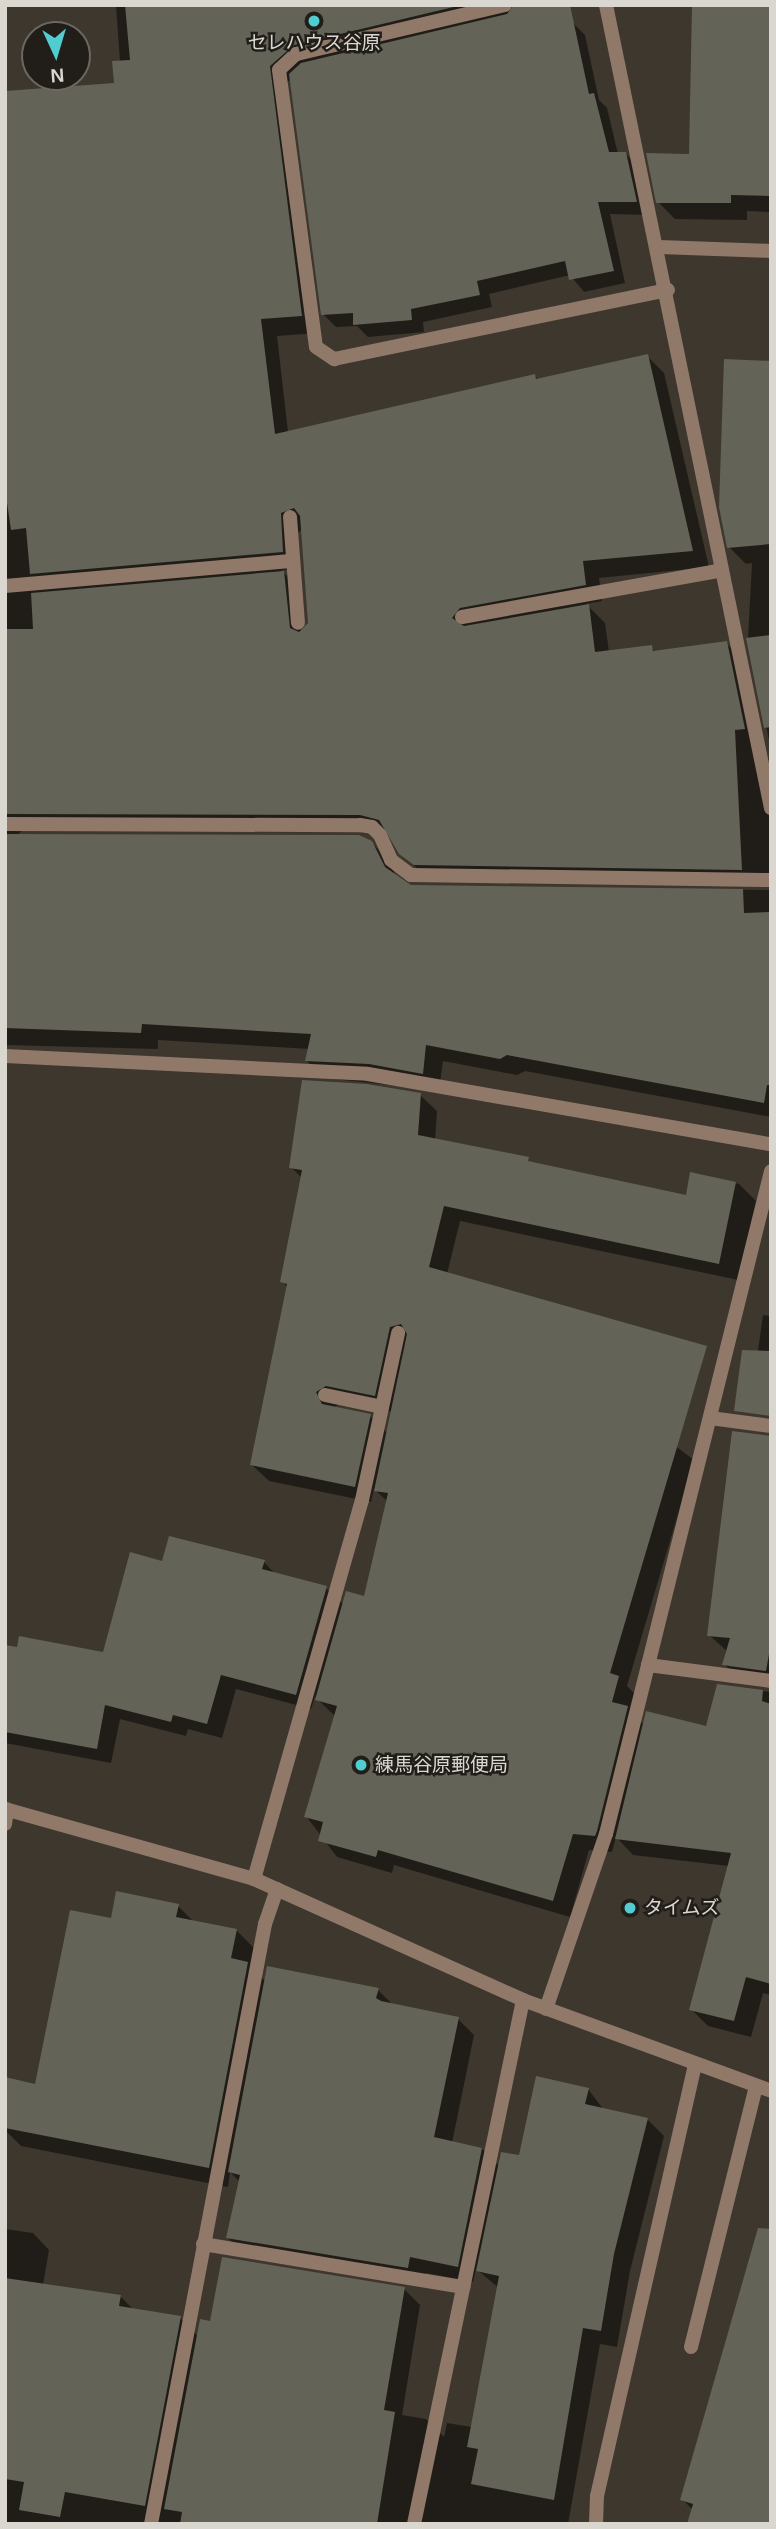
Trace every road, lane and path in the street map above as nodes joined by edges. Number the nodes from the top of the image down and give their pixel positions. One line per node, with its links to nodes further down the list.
1 (505, 5): 5 (street)
2 (606, 5): 3 (street)
3 (659, 247): 4 (street); 5 (street)
4 (771, 251)
5 (668, 290): 8 (street)
6 (290, 517): 7 (street)
7 (293, 561): 9 (street); 11 (street)
8 (722, 570): 10 (street); 12 (street)
9 (5, 586)
10 (462, 617)
11 (298, 623)
12 (771, 808)
13 (5, 824): 14 (street)
14 (771, 880)
15 (5, 1056): 16 (street)
16 (771, 1144)
17 (771, 1171): 21 (street)
18 (398, 1333): 20 (street)
19 (325, 1395): 20 (street)
20 (382, 1407): 26 (street)
21 (710, 1418): 22 (street); 23 (street)
22 (771, 1426)
23 (648, 1665): 24 (street); 29 (street)
24 (771, 1681)
25 (6, 1814): 26 (street)
26 (254, 1880): 27 (street)
27 (277, 1889): 28 (street); 33 (street)
28 (523, 2000): 29 (street); 34 (street)
29 (546, 2008): 30 (street)
30 (695, 2064): 31 (street); 38 (street)
31 (756, 2086): 32 (street); 35 (street)
32 (771, 2091)
33 (203, 2244): 34 (street); 36 (street)
34 (463, 2287): 37 (street)
35 (691, 2347)
36 (151, 2524)
37 (414, 2524)
38 (596, 2524)

